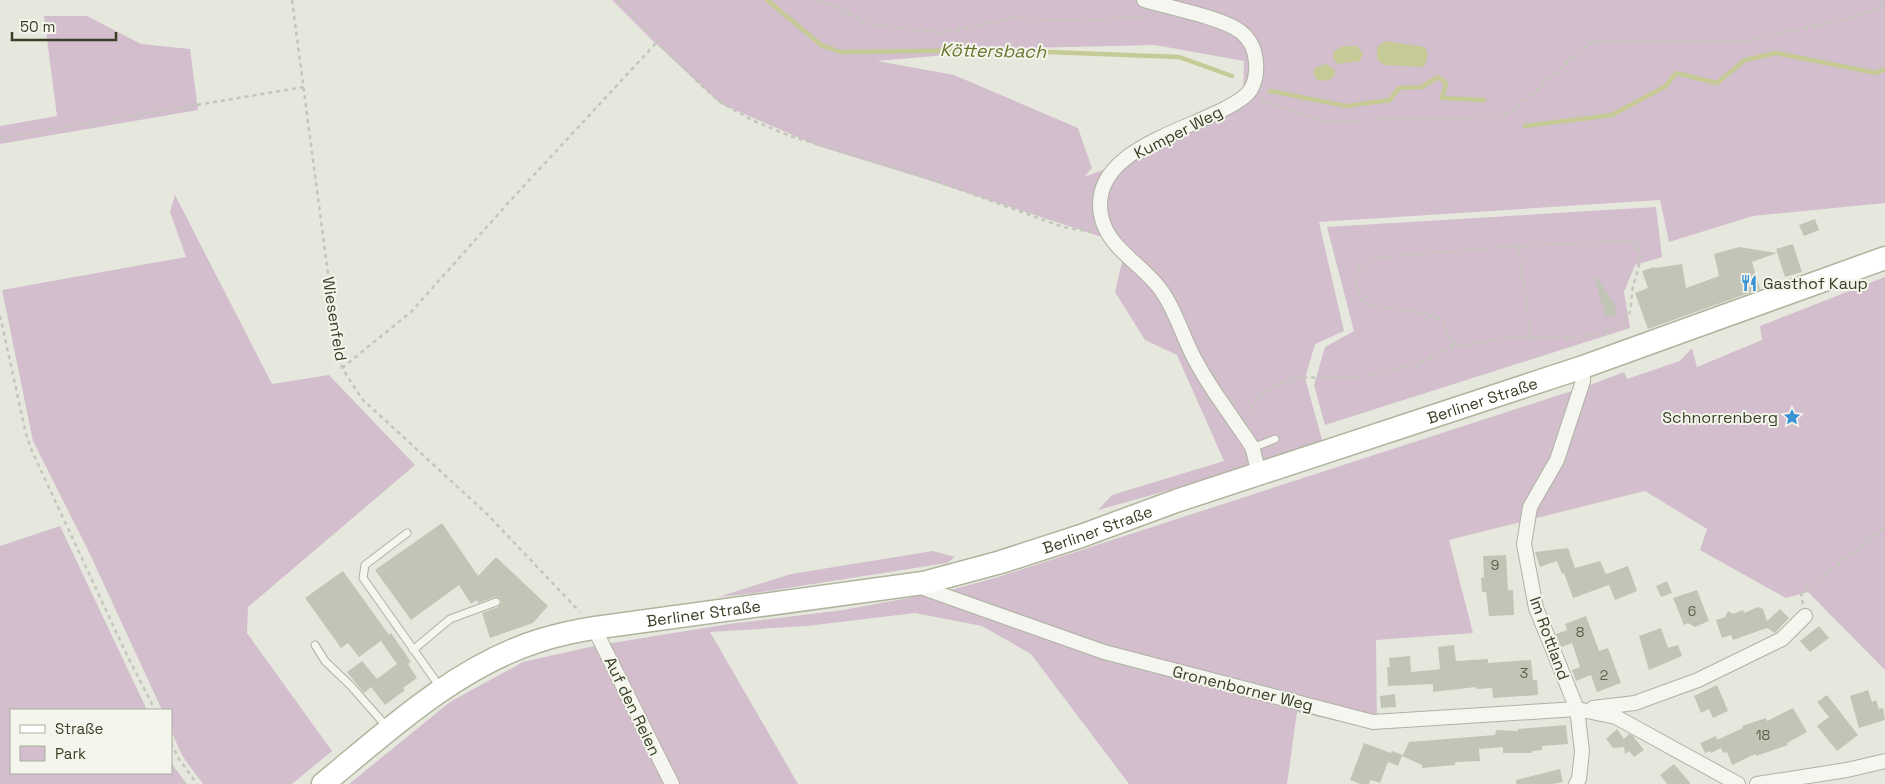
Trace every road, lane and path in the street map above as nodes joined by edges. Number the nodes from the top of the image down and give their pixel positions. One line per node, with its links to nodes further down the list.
1 (292, 0): 8 (path, Wiesenfeld)
2 (616, 0): 7 (path)
3 (818, 0): 6 (path)
4 (1144, 0): 9 (street)
5 (1885, 4): 9 (path)
6 (1150, 16)
7 (657, 42): 11 (path); 18 (path)
8 (304, 87): 10 (path); 18 (path, Wiesenfeld)
9 (1246, 96): 11 (street, Kumper Weg)
10 (0, 138)
11 (1106, 232): 21 (street, Kumper Weg)
12 (1518, 246): 15 (path); 15 (path); 16 (path)
13 (1885, 258): 17 (main road, Berliner Straße)
14 (0, 316): 32 (path)
15 (1531, 338): 16 (path)
16 (1454, 347): 19 (path)
17 (1583, 367): 22 (main road, Berliner Straße); 33 (street, Im Rottland)
18 (342, 368): 28 (path, Wiesenfeld)
19 (1246, 420)
20 (1275, 439): 21 (lane)
21 (1252, 448): 22 (street, Kumper Weg)
22 (1259, 473): 25 (main road, Berliner Straße)
23 (1885, 527): 27 (path)
24 (407, 533): 30 (lane)
25 (923, 583): 28 (main road, Berliner Straße); 33 (street, Gronenborner Weg)
26 (496, 602): 30 (lane)
27 (1805, 616): 33 (street, Gronenborner Weg)
28 (594, 628): 31 (main road, Berliner Straße); 39 (street, Auf den Reien)
29 (315, 644): 34 (lane)
30 (413, 650): 31 (lane)
31 (442, 690): 34 (main road, Berliner Straße)
32 (154, 709)
33 (1577, 709): 40 (street); 41 (street, Gronenborner Weg)
34 (388, 729): 38 (main road, Berliner Straße)
35 (172, 745): 37 (path)
36 (1885, 761): 42 (street)
37 (197, 784)
38 (323, 784)
39 (672, 784)
40 (1576, 784)
41 (1738, 784)
42 (1757, 784)

